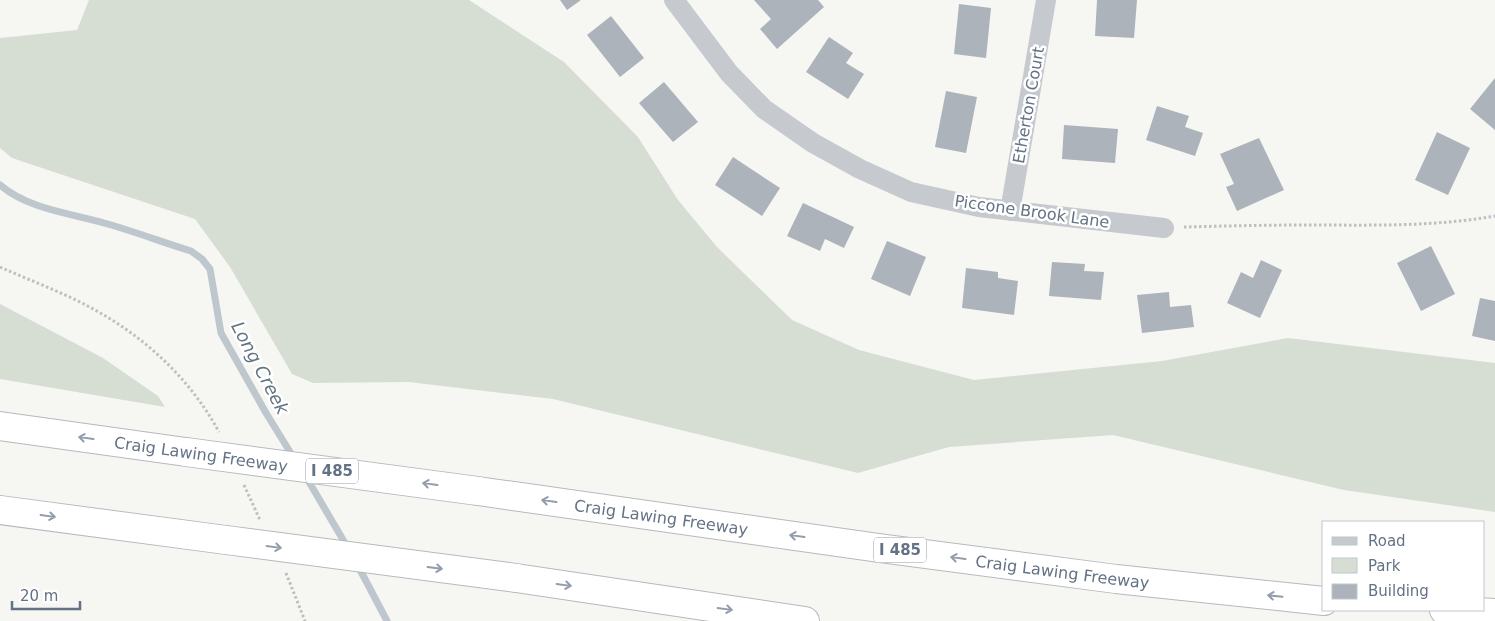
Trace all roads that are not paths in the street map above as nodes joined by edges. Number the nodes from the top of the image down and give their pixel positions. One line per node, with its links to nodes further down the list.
1 (674, 0): 3 (street, Piccone Brook Lane)
2 (1046, 0): 3 (street, Etherton Court)
3 (1010, 211): 4 (street, Piccone Brook Lane)
4 (1164, 228)
5 (0, 426): 7 (highway, Craig Lawing Freeway / I 485, one-way to 5, bridge)
6 (0, 510): 10 (highway, one-way to 10, bridge)
7 (1322, 601)
8 (1461, 611): 9 (highway)
9 (1495, 613)
10 (805, 621)

